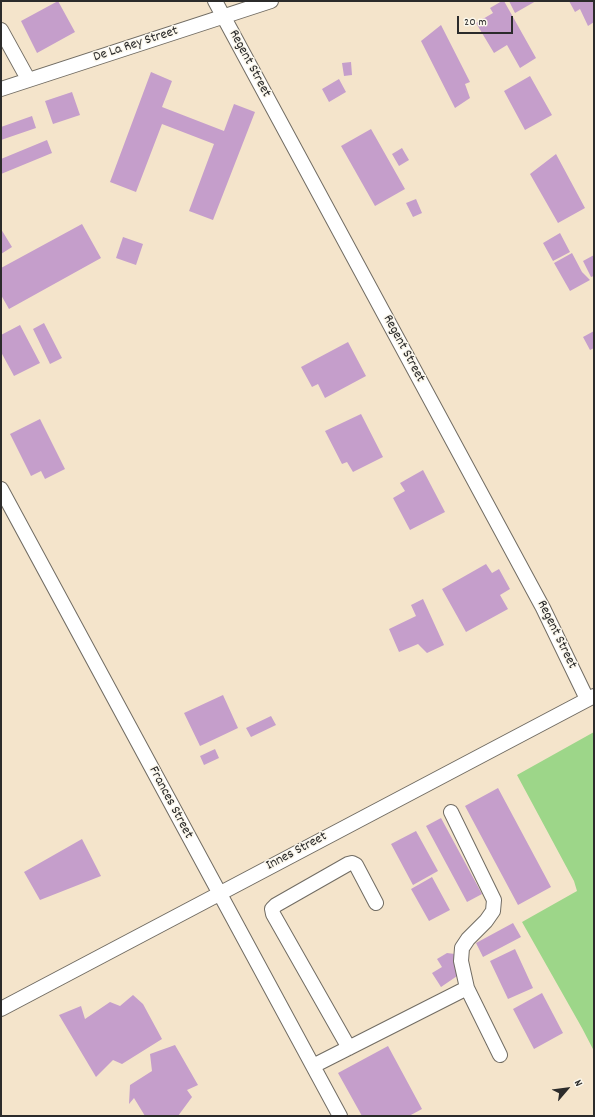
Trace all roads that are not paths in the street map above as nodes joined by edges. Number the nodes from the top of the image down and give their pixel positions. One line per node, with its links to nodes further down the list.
1 (215, 1): 3 (street, Regent Street)
2 (271, 1): 3 (street, De La Rey Street)
3 (223, 17): 5 (street, De La Rey Street); 8 (street, Regent Street)
4 (1, 30): 5 (street)
5 (28, 80): 6 (street, De La Rey Street)
6 (1, 89)
7 (1, 489): 10 (street, Frances Street)
8 (590, 698): 10 (street, Innes Street)
9 (450, 812): 12 (street)
10 (219, 893): 13 (street, Innes Street); 16 (street, Frances Street)
11 (376, 903): 14 (street)
12 (467, 988): 14 (street); 15 (street)
13 (1, 1009)
14 (349, 1048): 16 (street)
15 (500, 1056)
16 (313, 1066): 17 (street, Frances Street)
17 (340, 1116)

